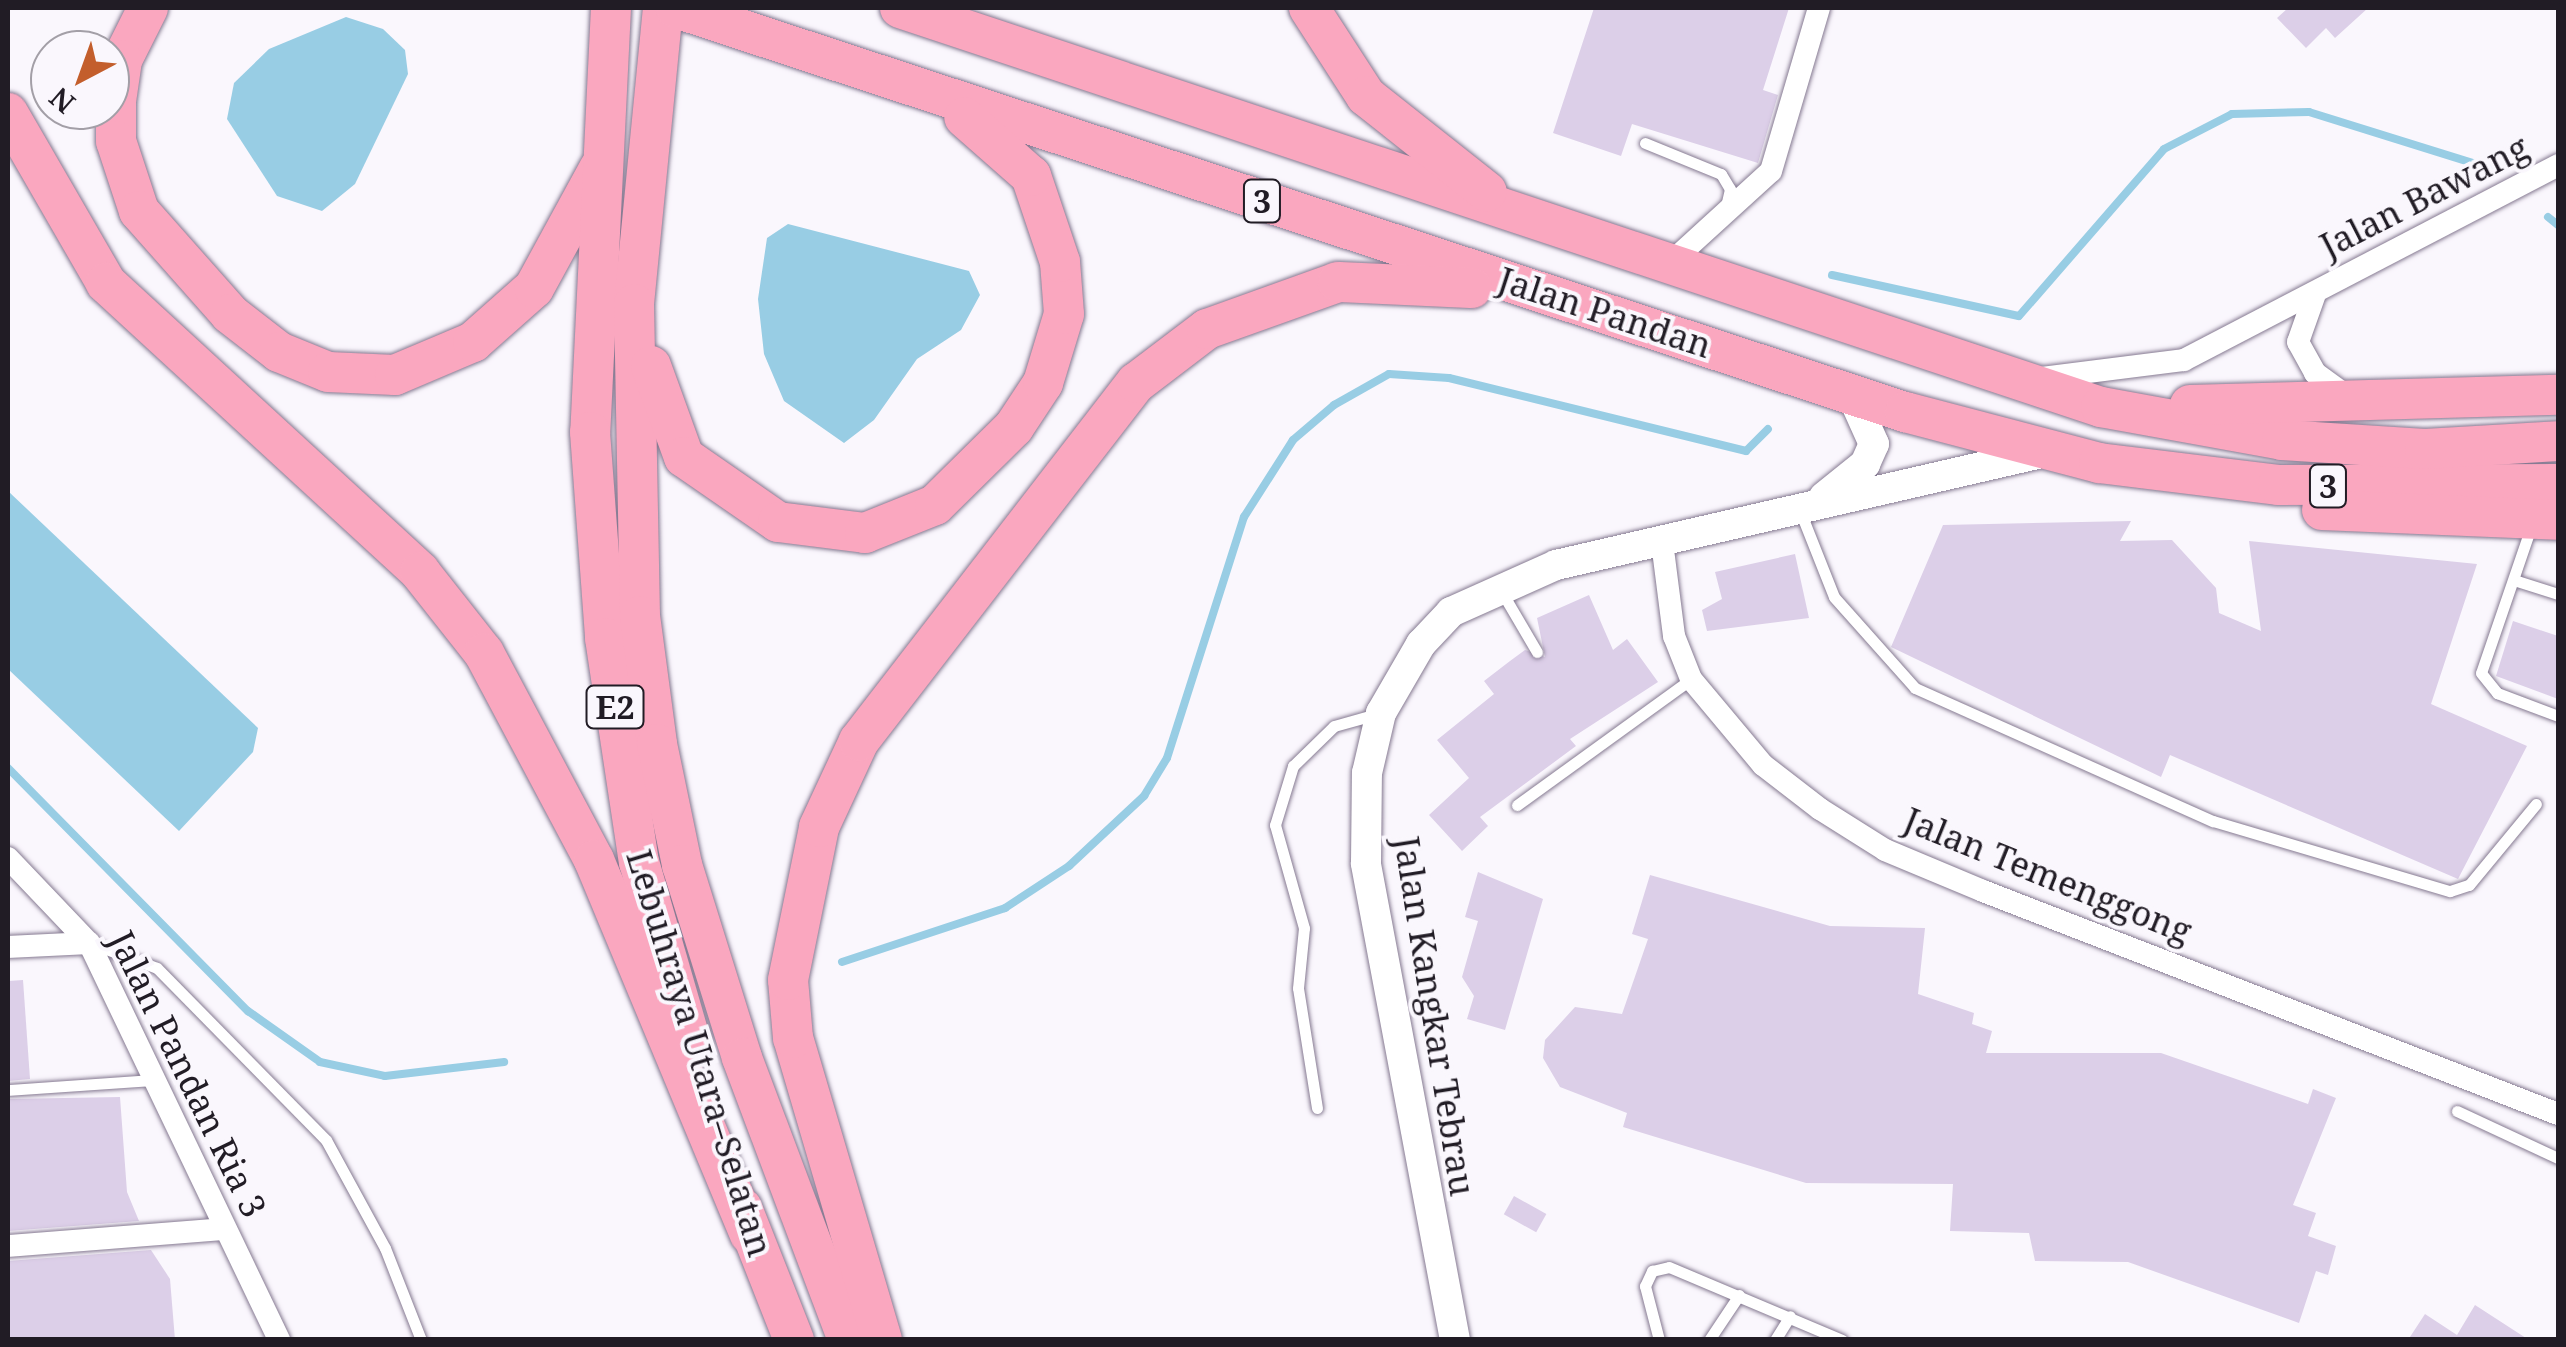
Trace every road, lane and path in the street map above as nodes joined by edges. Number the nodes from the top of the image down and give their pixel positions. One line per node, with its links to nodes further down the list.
1 (148, 8): 11 (highway)
2 (612, 8): 11 (highway, Lebuhraya Utara–Selatan)
3 (663, 8): 17 (highway, Lebuhraya Utara–Selatan / E2)
4 (676, 8): 8 (highway, Jalan Pandan / 3)
5 (900, 8): 13 (highway, Jalan Pandan / 3)
6 (1309, 8): 13 (highway)
7 (1818, 8): 14 (street)
8 (925, 92): 17 (highway); 18 (highway, Jalan Pandan / 3)
9 (8, 112): 50 (highway)
10 (1644, 144): 14 (lane)
11 (603, 146): 50 (highway, Lebuhraya Utara–Selatan / E2)
12 (2558, 166): 16 (street, Jalan Bawang)
13 (1502, 203): 15 (highway, Jalan Pandan / 3)
14 (1724, 213): 15 (street)
15 (1668, 265): 19 (highway, Jalan Pandan / 3)
16 (2321, 289): 19 (street, Jalan Bawang); 22 (street, Jalan Bawang)
17 (634, 304): 58 (highway, Lebuhraya Utara–Selatan / E2)
18 (1599, 309): 20 (highway, Jalan Pandan / 3); 59 (highway)
19 (2018, 379): 23 (highway, Jalan Pandan / 3)
20 (1852, 395): 25 (highway, Jalan Pandan / 3); 28 (street, Jalan Kangkar Tebrau)
21 (2558, 395): 22 (highway)
22 (2356, 402): 23 (highway)
23 (2101, 407): 24 (highway, Jalan Pandan / 3)
24 (2558, 440)
25 (2054, 451): 26 (highway, Jalan Pandan / 3); 28 (street, Jalan Kangkar Tebrau)
26 (2099, 463): 27 (highway, Jalan Pandan / 3); 29 (highway)
27 (2558, 484)
28 (1800, 511): 30 (street, Jalan Kangkar Tebrau); 38 (lane)
29 (2546, 520): 31 (lane)
30 (1662, 542): 32 (street, Jalan Kangkar Tebrau); 35 (street, Jalan Temenggong)
31 (2517, 582): 33 (lane); 37 (lane)
32 (1498, 586): 34 (lane); 36 (street, Jalan Kangkar Tebrau)
33 (2558, 594)
34 (1537, 652)
35 (1691, 679): 39 (lane); 47 (street, Jalan Temenggong)
36 (1381, 712): 45 (lane); 60 (street, Jalan Kangkar Tebrau)
37 (2558, 716)
38 (2536, 804)
39 (1516, 805)
40 (8, 858): 41 (street, Jalan Pandan Ria 3)
41 (88, 943): 42 (street); 43 (street, Jalan Pandan Ria 3); 56 (lane)
42 (8, 947)
43 (151, 1080): 44 (lane); 49 (street, Jalan Pandan Ria 3)
44 (8, 1090)
45 (1318, 1108)
46 (2457, 1111): 48 (lane)
47 (2558, 1114)
48 (2558, 1158)
49 (224, 1229): 51 (street); 55 (street, Jalan Pandan Ria 3)
50 (750, 1234): 57 (highway, Lebuhraya Utara–Selatan / E2)
51 (8, 1246)
52 (1739, 1294): 53 (lane); 61 (lane); 62 (lane)
53 (1790, 1316): 54 (lane); 63 (lane)
54 (1841, 1339)
55 (280, 1340)
56 (420, 1340)
57 (794, 1340)
58 (848, 1340)
59 (882, 1340)
60 (1455, 1340)
61 (1659, 1340)
62 (1709, 1340)
63 (1775, 1340)

